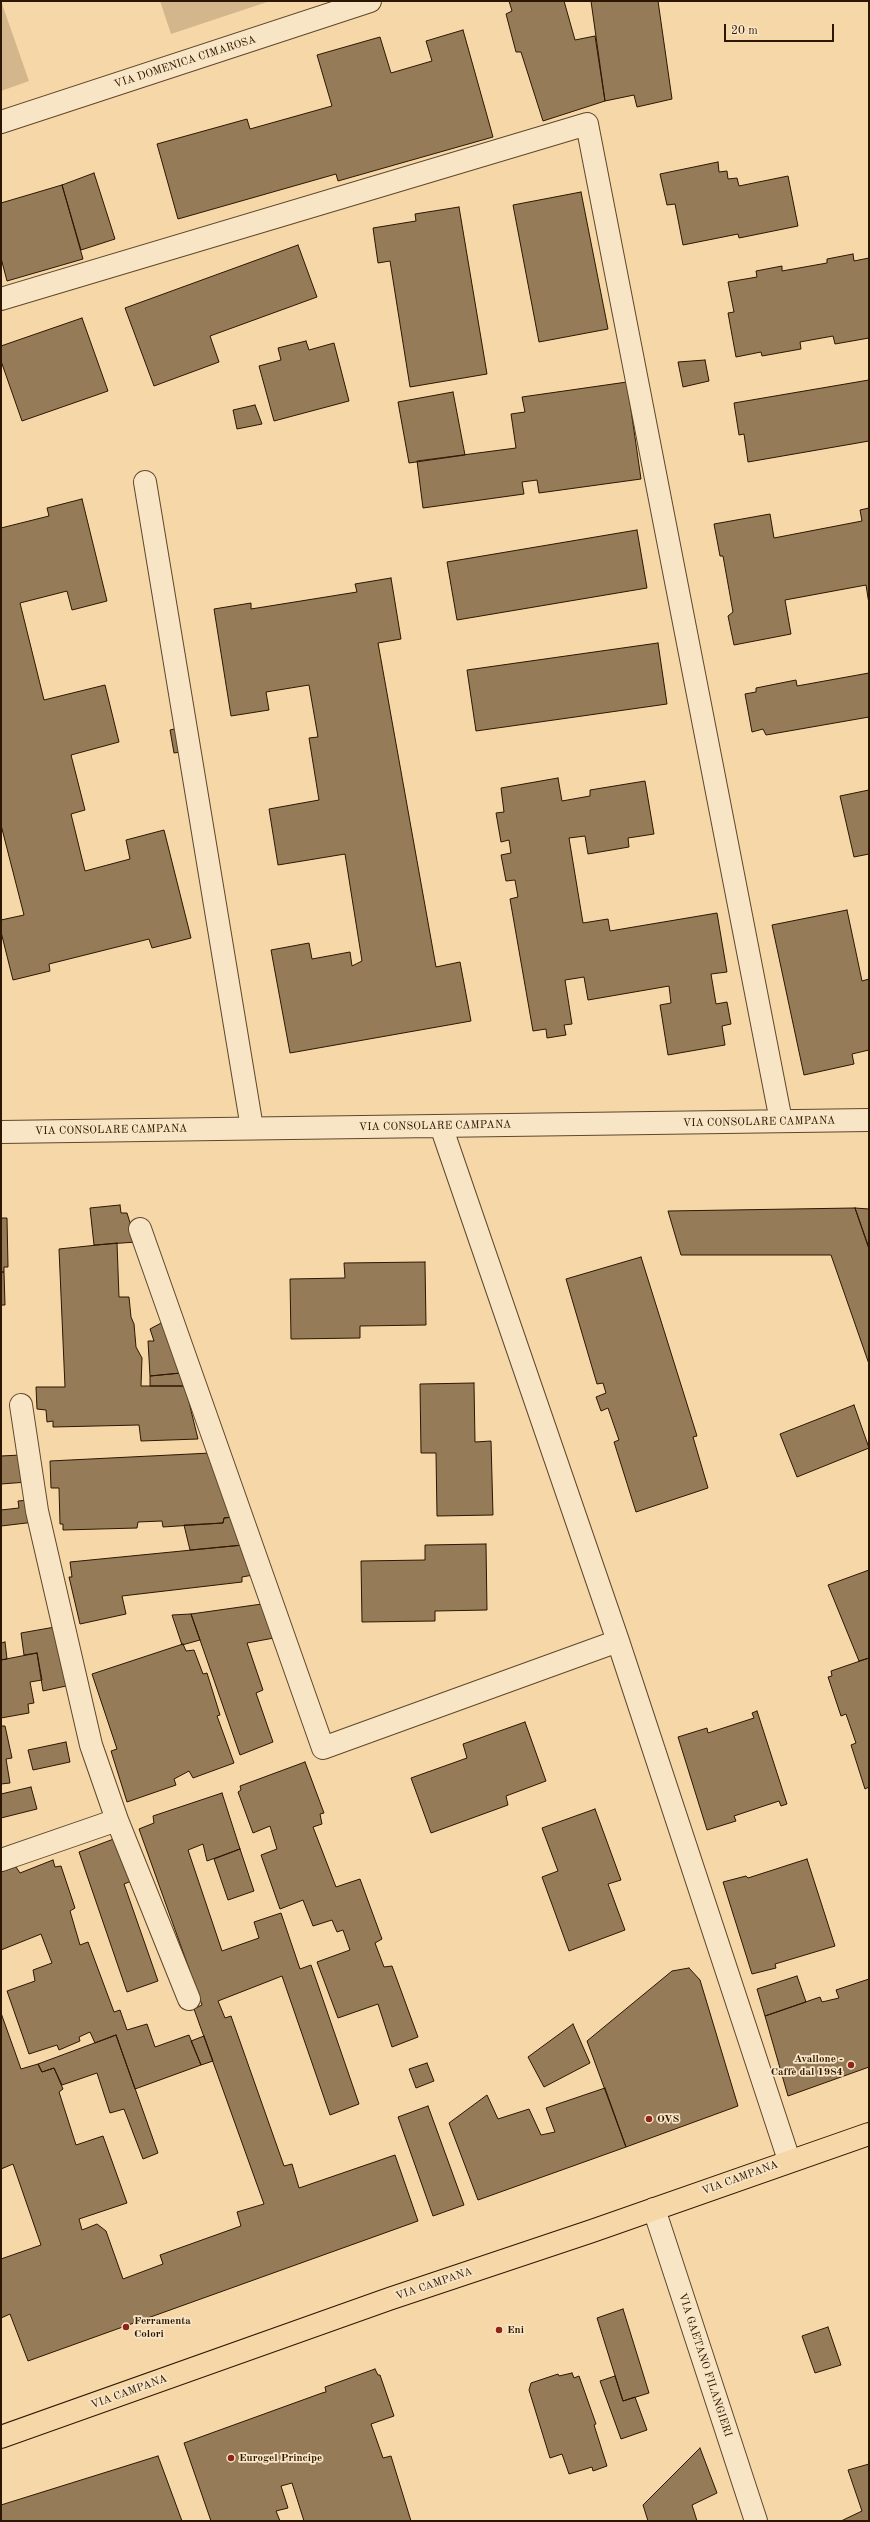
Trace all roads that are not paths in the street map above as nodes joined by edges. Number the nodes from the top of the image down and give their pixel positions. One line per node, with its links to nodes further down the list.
1 (370, 1): 2 (street, VIA DOMENICA CIMAROSA)
2 (1, 122)
3 (1, 299): 6 (street)
4 (145, 482): 8 (street)
5 (869, 1120): 6 (street, VIA CONSOLARE CAMPANA)
6 (782, 1121): 7 (street, VIA CONSOLARE CAMPANA)
7 (441, 1126): 8 (street, VIA CONSOLARE CAMPANA); 12 (street)
8 (252, 1128): 9 (street, VIA CONSOLARE CAMPANA)
9 (1, 1132)
10 (140, 1229): 12 (street)
11 (22, 1405): 13 (street)
12 (618, 1641): 17 (street)
13 (117, 1820): 14 (street); 15 (street)
14 (1, 1860)
15 (189, 1999)
16 (869, 2134): 17 (main road, VIA CAMPANA)
17 (789, 2160): 18 (main road, VIA CAMPANA)
18 (654, 2209): 19 (main road, VIA CAMPANA); 20 (street, VIA GAETANO FILANGIERI)
19 (1, 2437)
20 (756, 2521)

